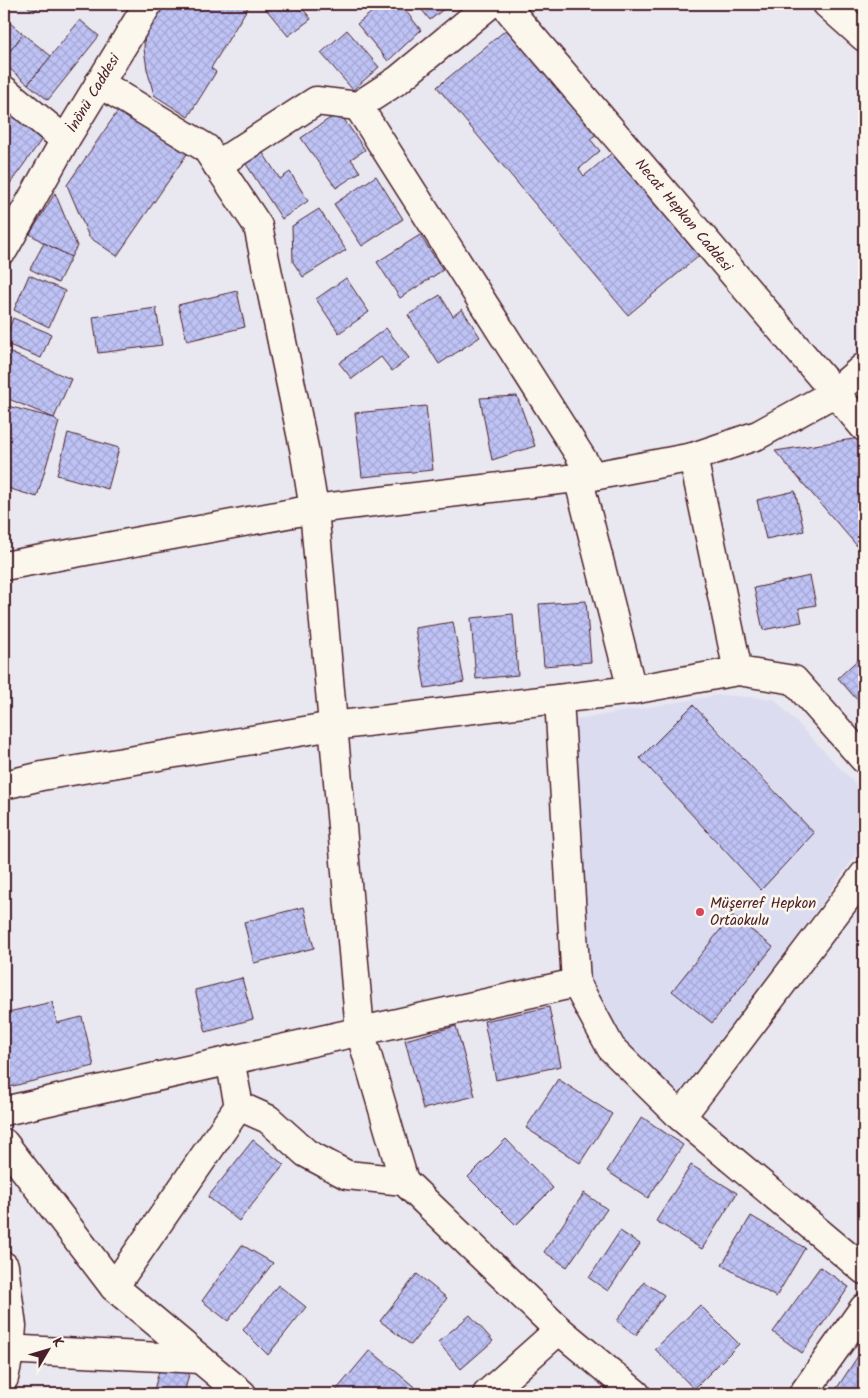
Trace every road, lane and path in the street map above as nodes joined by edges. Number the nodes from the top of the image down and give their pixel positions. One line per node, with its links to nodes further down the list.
1 (148, 4): 5 (street, İnönü Caddesi)
2 (827, 4): 4 (street)
3 (504, 5): 7 (street); 12 (street, Necat Hepkon Caddesi)
4 (864, 37)
5 (98, 82): 8 (street, İnönü Caddesi); 9 (street)
6 (4, 90): 8 (street, İnönü Caddesi)
7 (358, 106): 9 (street); 15 (street)
8 (65, 140): 10 (street)
9 (217, 165): 16 (street)
10 (4, 249)
11 (864, 368): 12 (street)
12 (834, 393): 13 (street, Necat Hepkon Caddesi); 14 (street)
13 (864, 427)
14 (693, 457): 15 (street); 18 (street)
15 (586, 476): 16 (street); 19 (street)
16 (314, 508): 17 (street); 21 (street)
17 (4, 566)
18 (738, 671): 19 (street); 22 (street)
19 (632, 690): 20 (street)
20 (559, 699): 21 (street); 25 (street)
21 (333, 726): 23 (street); 26 (street)
22 (864, 759)
23 (4, 785)
24 (864, 875): 30 (street)
25 (576, 983): 26 (street); 30 (street)
26 (360, 1031): 27 (street); 32 (street)
27 (230, 1060): 28 (street); 29 (street)
28 (239, 1106): 32 (street); 35 (street)
29 (4, 1111)
30 (681, 1117): 34 (street)
31 (4, 1143): 35 (street)
32 (404, 1181): 37 (street)
33 (4, 1266): 38 (street)
34 (864, 1270)
35 (114, 1287): 39 (street)
36 (864, 1308): 44 (street)
37 (559, 1330): 42 (street); 43 (street)
38 (7, 1349): 39 (street); 40 (street)
39 (200, 1359): 41 (street)
40 (4, 1378)
41 (242, 1394)
42 (487, 1394)
43 (636, 1394)
44 (803, 1394)

